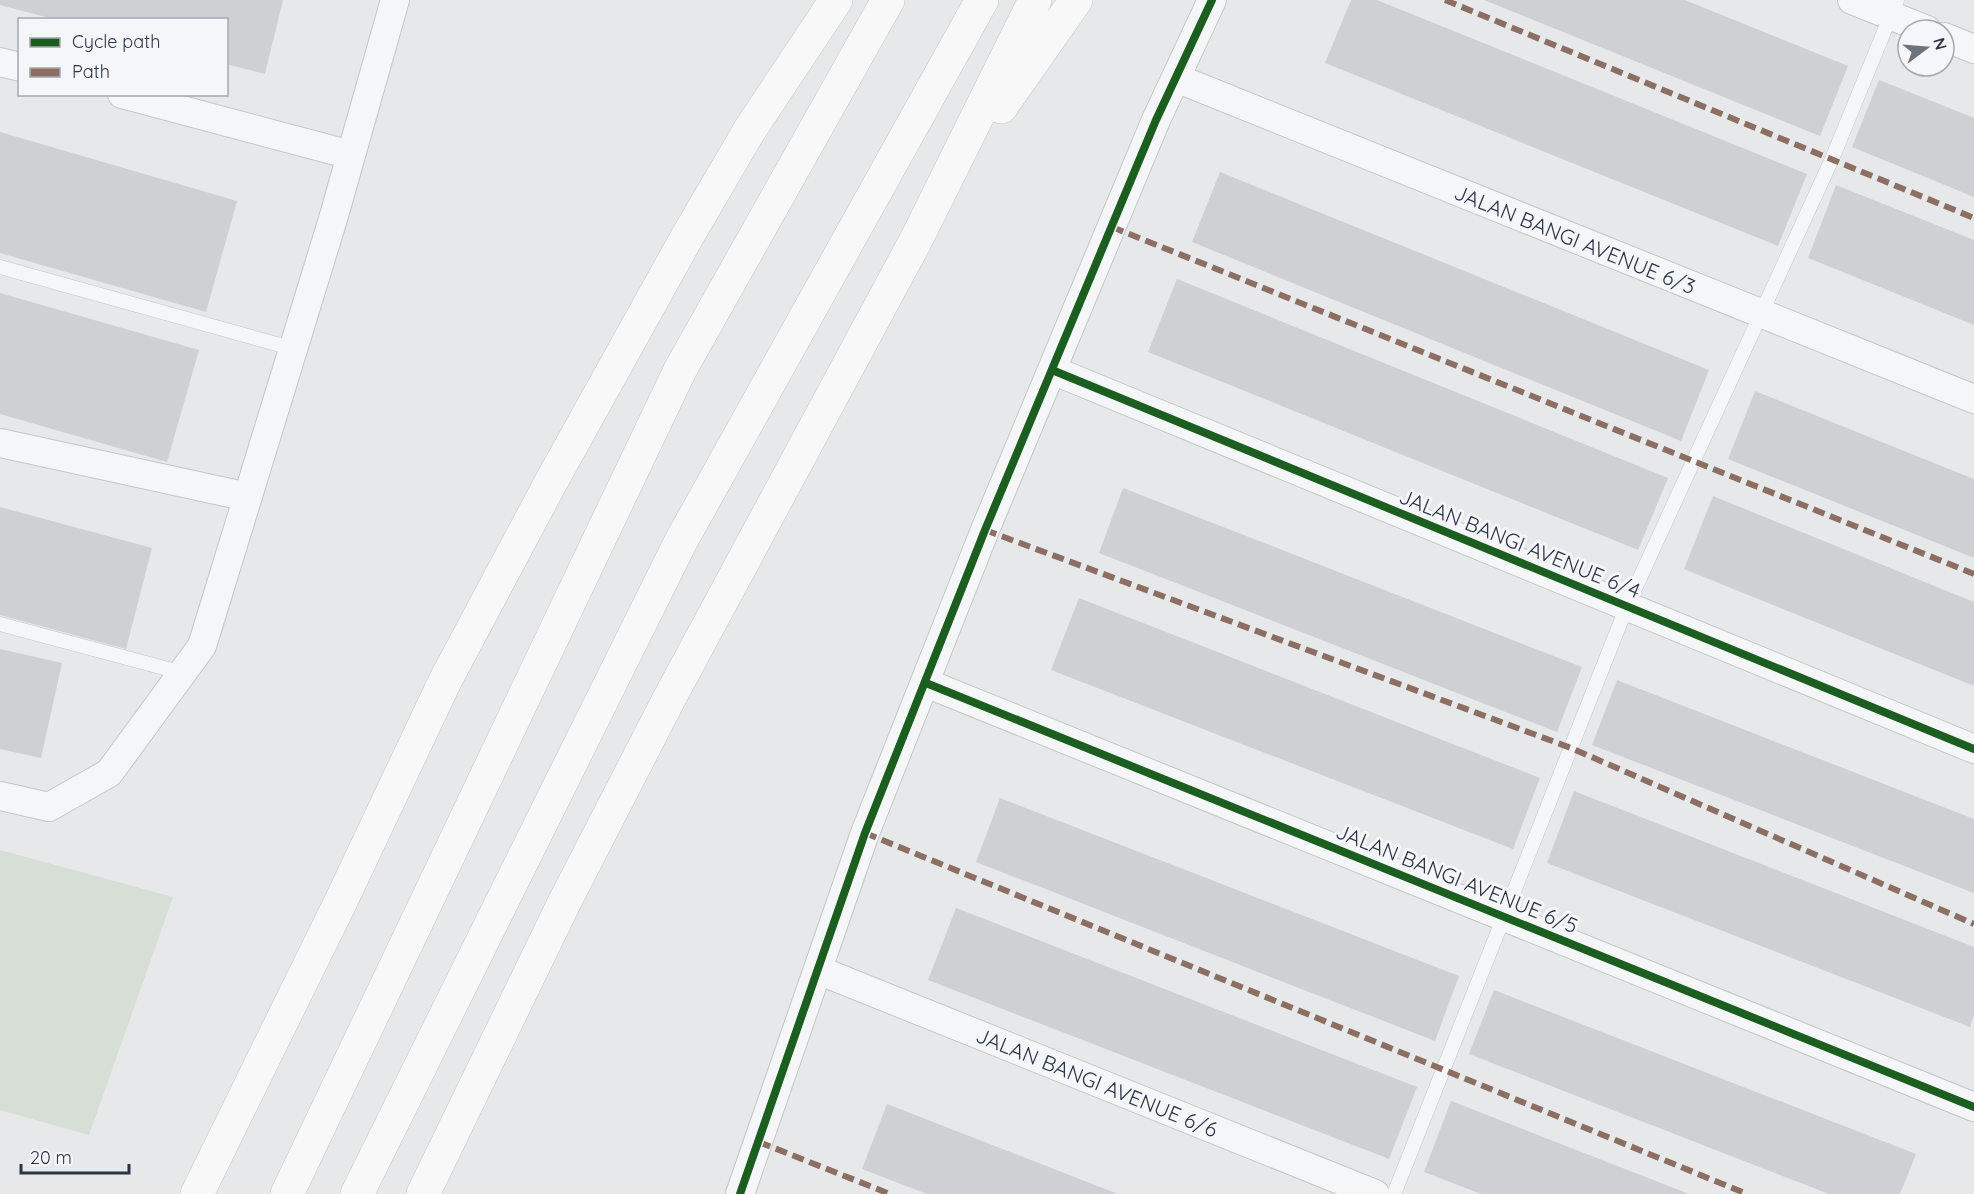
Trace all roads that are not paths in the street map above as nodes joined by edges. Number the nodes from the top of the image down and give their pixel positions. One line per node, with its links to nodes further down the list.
1 (395, 0): 17 (street)
2 (836, 0): 35 (main road)
3 (888, 0): 36 (main road)
4 (982, 0): 37 (main road)
5 (1035, 0): 18 (main road)
6 (1076, 0): 18 (main road)
7 (1212, 0): 15 (street)
8 (1852, 0): 9 (street)
9 (1893, 8): 10 (street); 20 (lane)
10 (1908, 18)
11 (1956, 42): 12 (street)
12 (1974, 49)
13 (0, 62): 14 (street)
14 (18, 66)
15 (1176, 78): 20 (street, JALAN BANGI AVENUE 6/3); 22 (street)
16 (130, 96): 17 (street)
17 (351, 155): 21 (street)
18 (916, 238): 38 (main road)
19 (0, 267): 21 (lane)
20 (1762, 314): 23 (street, JALAN BANGI AVENUE 6/3); 26 (lane)
21 (291, 348): 25 (street)
22 (1052, 370): 26 (street, JALAN BANGI AVENUE 6/4); 29 (street)
23 (1974, 399)
24 (0, 443): 25 (street)
25 (248, 497): 28 (street)
26 (1627, 606): 30 (street, JALAN BANGI AVENUE 6/4); 32 (lane)
27 (0, 624): 28 (lane)
28 (183, 673): 31 (street)
29 (926, 683): 32 (street, JALAN BANGI AVENUE 6/5); 33 (street)
30 (1974, 749)
31 (0, 796)
32 (1504, 917): 34 (street, JALAN BANGI AVENUE 6/5); 41 (lane)
33 (818, 970): 39 (street); 40 (street, JALAN BANGI AVENUE 6/6)
34 (1974, 1107)
35 (197, 1194)
36 (287, 1194)
37 (357, 1194)
38 (423, 1194)
39 (740, 1194)
40 (1376, 1194)
41 (1394, 1194)

